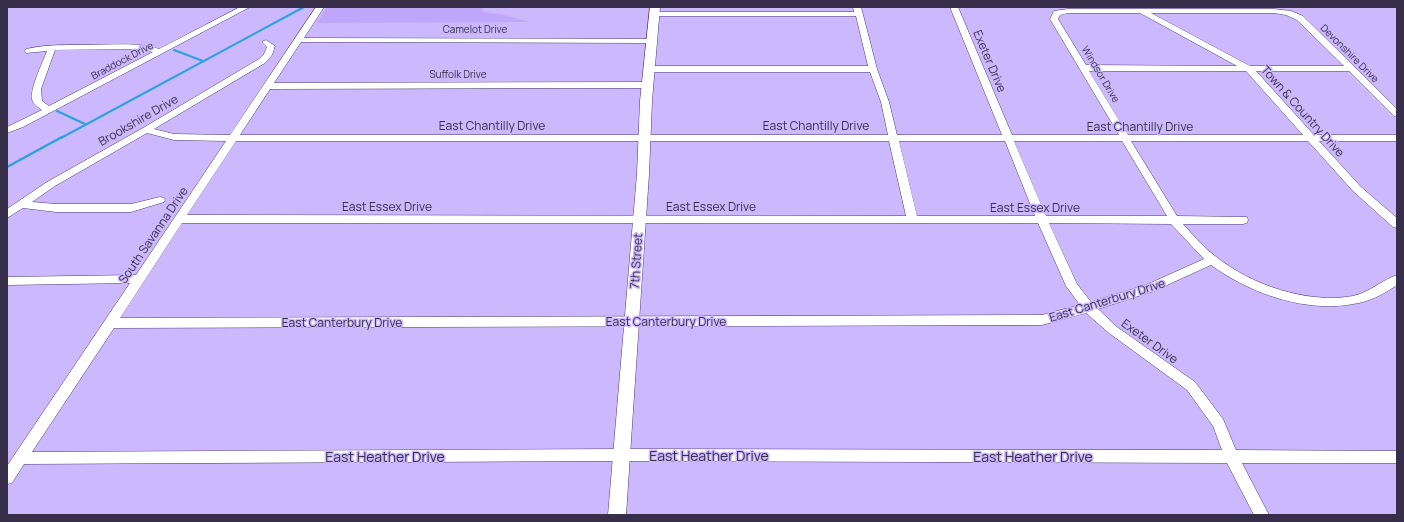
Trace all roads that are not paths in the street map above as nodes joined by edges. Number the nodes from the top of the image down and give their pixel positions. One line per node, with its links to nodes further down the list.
1 (246, 7): 12 (street, Braddock Drive)
2 (320, 7): 7 (street, South Savanna Drive)
3 (954, 7): 26 (street, Exeter Drive)
4 (1139, 9): 13 (street, Windsor Drive); 16 (street, Town & Country Drive); 17 (street, Devonshire Drive)
5 (654, 10): 6 (street); 8 (main road, 7th Street)
6 (858, 10): 15 (street)
7 (298, 40): 8 (street, Camelot Drive); 19 (street, South Savanna Drive)
8 (651, 41): 14 (main road, 7th Street)
9 (266, 42): 23 (street, Brookshire Drive)
10 (52, 48): 11 (street); 12 (street); 20 (street)
11 (29, 50)
12 (161, 52): 20 (street, Braddock Drive)
13 (1085, 68): 16 (street); 28 (street, Windsor Drive)
14 (650, 69): 15 (street); 18 (main road, 7th Street)
15 (873, 69): 27 (street)
16 (1249, 69): 17 (street); 29 (street, Town & Country Drive)
17 (1349, 69): 21 (street, Devonshire Drive)
18 (648, 85): 19 (street, Suffolk Drive); 25 (main road, 7th Street)
19 (268, 86): 24 (street, South Savanna Drive)
20 (49, 110): 22 (street, Braddock Drive)
21 (1397, 114)
22 (7, 130)
23 (146, 130): 24 (street, East Chantilly Drive); 32 (street, Brookshire Drive)
24 (234, 137): 25 (street, East Chantilly Drive); 34 (street, South Savanna Drive)
25 (643, 137): 27 (street, East Chantilly Drive); 35 (main road, 7th Street)
26 (1008, 137): 27 (street, East Chantilly Drive); 28 (street, East Chantilly Drive); 37 (street, Exeter Drive)
27 (894, 138): 36 (street)
28 (1126, 138): 29 (street, East Chantilly Drive); 38 (street, Windsor Drive)
29 (1310, 138): 30 (street, East Chantilly Drive); 40 (street, Town & Country Drive)
30 (1397, 138)
31 (160, 200): 32 (street)
32 (21, 204): 33 (street, Brookshire Drive)
33 (7, 214)
34 (180, 219): 35 (street, East Essex Drive); 42 (street, South Savanna Drive)
35 (639, 219): 36 (street, East Essex Drive); 46 (main road, 7th Street)
36 (912, 219): 37 (street, East Essex Drive)
37 (1042, 220): 38 (street, East Essex Drive); 45 (street, Exeter Drive)
38 (1174, 220): 39 (street, East Essex Drive); 41 (street, Windsor Drive)
39 (1243, 220)
40 (1397, 224)
41 (1212, 260): 43 (street, Windsor Drive); 45 (street, East Canterbury Drive)
42 (139, 279): 44 (street); 47 (street, South Savanna Drive)
43 (1397, 279)
44 (7, 281)
45 (1089, 308): 46 (street, East Canterbury Drive); 49 (street, Exeter Drive)
46 (632, 321): 47 (street, East Canterbury Drive); 48 (main road, 7th Street)
47 (109, 323): 51 (street, South Savanna Drive)
48 (621, 455): 49 (street, East Heather Drive); 51 (street, East Heather Drive); 53 (main road, 7th Street)
49 (1230, 456): 50 (street, East Heather Drive); 54 (street, Exeter Drive)
50 (1397, 457)
51 (21, 458): 52 (street, South Savanna Drive)
52 (7, 478)
53 (617, 515)
54 (1262, 515)

